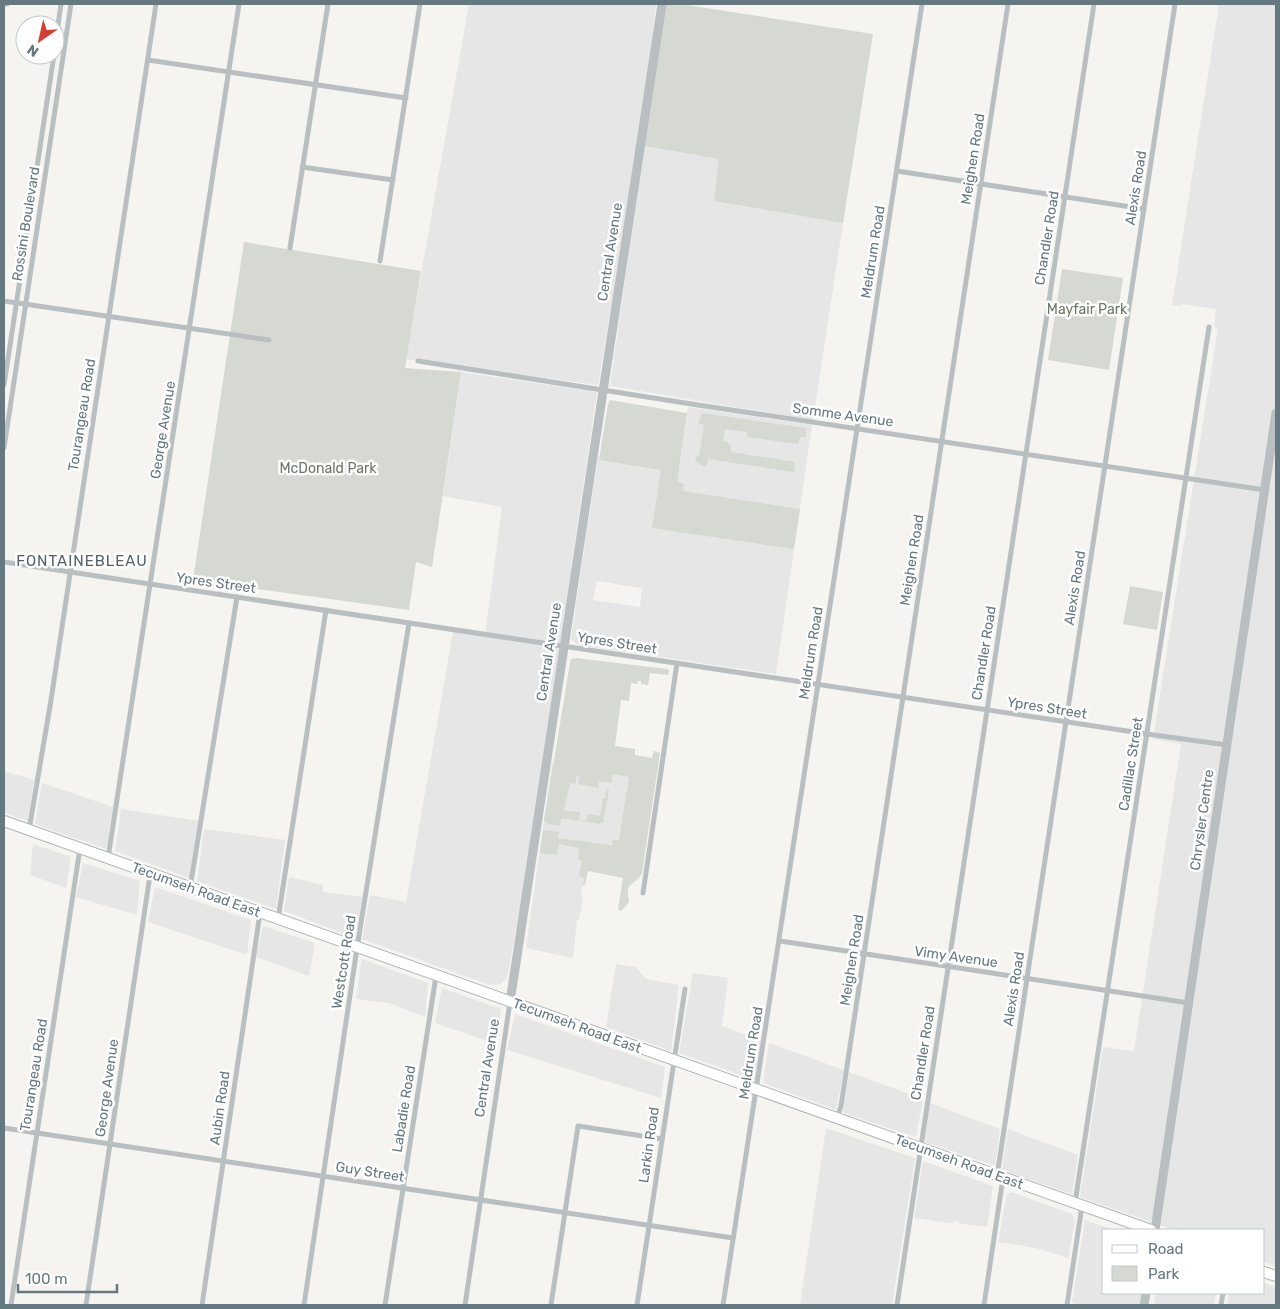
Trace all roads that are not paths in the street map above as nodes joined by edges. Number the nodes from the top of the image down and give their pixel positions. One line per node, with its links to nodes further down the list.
1 (7, 4): 12 (street)
2 (71, 4): 28 (street, Rossini Boulevard)
3 (156, 4): 13 (street, Tourangeau Road)
4 (239, 4): 15 (street, George Avenue)
5 (328, 4): 16 (street)
6 (420, 4): 17 (street)
7 (662, 4): 35 (street, Central Avenue)
8 (922, 4): 19 (street, Meldrum Road)
9 (1008, 4): 21 (street, Meighen Road)
10 (1094, 4): 22 (street, Chandler Road)
11 (1175, 4): 23 (street, Alexis Road)
12 (4, 5)
13 (148, 60): 15 (street); 29 (street, Tourangeau Road)
14 (52, 65): 27 (street, Rossini Boulevard)
15 (229, 72): 16 (street); 30 (street, George Avenue)
16 (315, 85): 17 (street); 18 (street)
17 (406, 98): 20 (street)
18 (302, 167): 20 (street); 24 (street)
19 (896, 171): 21 (street); 37 (street, Meldrum Road)
20 (393, 180): 25 (street)
21 (981, 184): 22 (street); 38 (street, Meighen Road)
22 (1064, 197): 23 (street); 40 (street, Chandler Road)
23 (1144, 209): 41 (street, Alexis Road)
24 (290, 248)
25 (380, 261)
26 (4, 301): 27 (street)
27 (16, 303): 28 (street); 34 (street, Rossini Boulevard)
28 (26, 304): 29 (street); 39 (street, Rossini Boulevard)
29 (109, 317): 30 (street); 45 (street, Tourangeau Road)
30 (190, 327): 32 (street); 46 (street, George Avenue)
31 (1209, 327): 42 (street, Cadillac Street)
32 (270, 340)
33 (418, 361): 35 (street, Somme Avenue)
34 (4, 385)
35 (603, 389): 37 (street, Somme Avenue); 50 (street, Central Avenue)
36 (1276, 414): 43 (street, Chrysler Centre)
37 (857, 429): 38 (street, Somme Avenue); 52 (street, Meldrum Road)
38 (942, 441): 40 (street, Somme Avenue); 53 (street, Meighen Road)
39 (4, 448)
40 (1025, 454): 41 (street, Somme Avenue); 54 (street, Chandler Road)
41 (1105, 465): 42 (street, Somme Avenue); 55 (street, Alexis Road)
42 (1186, 478): 43 (street, Somme Avenue); 56 (street, Cadillac Street)
43 (1265, 490): 57 (street, Chrysler Centre)
44 (4, 562): 45 (street, Ypres Street)
45 (70, 572): 46 (street, Ypres Street); 59 (street, Tourangeau Road)
46 (150, 584): 47 (street, Ypres Street); 61 (street, George Avenue)
47 (237, 597): 48 (street, Ypres Street); 63 (street)
48 (326, 610): 49 (street, Ypres Street); 66 (street)
49 (409, 623): 50 (street, Ypres Street); 68 (street, Westcott Road)
50 (564, 646): 51 (street, Ypres Street); 75 (street, Central Avenue)
51 (677, 663): 52 (street, Ypres Street); 64 (street)
52 (818, 685): 53 (street, Ypres Street); 67 (street, Meldrum Road)
53 (903, 698): 54 (street, Ypres Street); 69 (street, Meighen Road)
54 (987, 710): 55 (street, Ypres Street); 70 (street, Chandler Road)
55 (1066, 722): 56 (street, Ypres Street); 72 (street, Alexis Road)
56 (1146, 734): 57 (street, Ypres Street); 74 (street, Cadillac Street)
57 (1227, 745): 76 (street, Chrysler Centre)
58 (4, 821): 59 (main road, Tecumseh Road East)
59 (29, 830): 60 (main road, Tecumseh Road East)
60 (80, 848): 61 (main road, Tecumseh Road East); 81 (street, Tourangeau Road)
61 (108, 859): 62 (main road, Tecumseh Road East)
62 (150, 875): 63 (main road, Tecumseh Road East); 83 (street, George Avenue)
63 (190, 888): 65 (main road, Tecumseh Road East)
64 (643, 893)
65 (260, 913): 66 (main road, Tecumseh Road East); 85 (street, Aubin Road)
66 (278, 920): 68 (main road, Tecumseh Road East)
67 (780, 941): 69 (street, Vimy Avenue); 78 (street, Meldrum Road)
68 (357, 948): 71 (main road, Tecumseh Road East); 86 (street, Westcott Road)
69 (864, 954): 70 (street, Vimy Avenue); 79 (street, Meighen Road)
70 (948, 967): 72 (street, Vimy Avenue); 84 (street, Chandler Road)
71 (436, 976): 75 (main road, Tecumseh Road East); 88 (street, Labadie Road)
72 (1027, 978): 74 (street, Vimy Avenue); 87 (street, Alexis Road)
73 (685, 989): 77 (street, Larkin Road)
74 (1108, 990): 76 (street, Vimy Avenue); 90 (street, Cadillac Street)
75 (510, 1002): 77 (main road, Tecumseh Road East); 89 (street, Central Avenue)
76 (1189, 1002): 94 (street, Chrysler Centre)
77 (673, 1060): 78 (main road, Tecumseh Road East); 82 (street, Larkin Road)
78 (756, 1090): 79 (main road, Tecumseh Road East); 95 (street, Meldrum Road)
79 (837, 1118): 84 (main road, Tecumseh Road East)
80 (4, 1128): 81 (street, Guy Street)
81 (37, 1133): 83 (street, Guy Street); 96 (street, Tourangeau Road)
82 (662, 1139): 91 (street); 92 (street, Larkin Road)
83 (110, 1144): 85 (street, Guy Street); 97 (street, George Avenue)
84 (920, 1148): 87 (main road, Tecumseh Road East); 105 (street, Chandler Road)
85 (223, 1161): 86 (street, Guy Street); 98 (street, Aubin Road)
86 (323, 1176): 88 (street, Guy Street); 99 (street, Westcott Road)
87 (1000, 1177): 90 (main road, Tecumseh Road East); 106 (street, Alexis Road)
88 (403, 1188): 89 (street, Guy Street); 100 (street, Labadie Road)
89 (481, 1200): 91 (street, Guy Street); 101 (street, Central Avenue)
90 (1078, 1205): 93 (main road, Tecumseh Road East); 107 (street, Cadillac Street)
91 (565, 1213): 92 (street, Guy Street); 102 (street)
92 (649, 1225): 95 (street, Guy Street); 103 (street, Larkin Road)
93 (1148, 1229)
94 (1155, 1229)
95 (733, 1238): 104 (street, Meldrum Road)
96 (11, 1305)
97 (86, 1305)
98 (202, 1305)
99 (304, 1305)
100 (385, 1305)
101 (465, 1305)
102 (551, 1305)
103 (637, 1305)
104 (723, 1305)
105 (897, 1305)
106 (984, 1305)
107 (1067, 1305)

